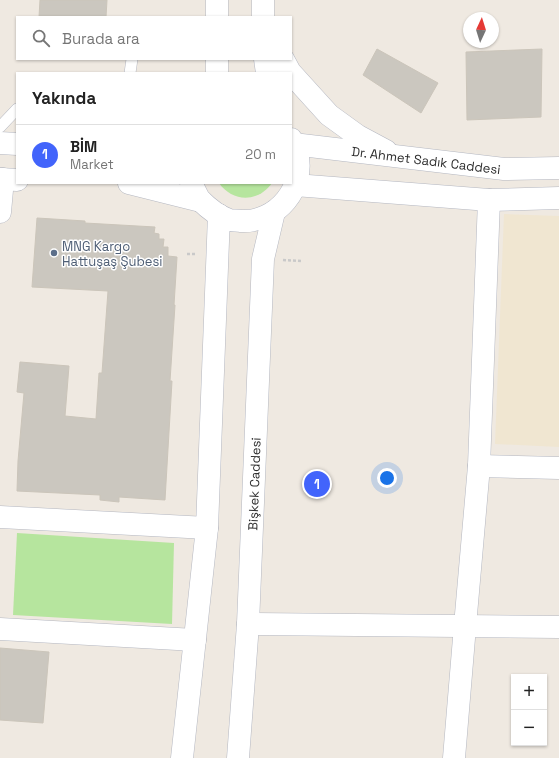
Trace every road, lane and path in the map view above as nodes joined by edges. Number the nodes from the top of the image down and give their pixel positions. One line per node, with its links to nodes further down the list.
1 (217, 0): 3 (street)
2 (263, 0): 4 (street)
3 (217, 16)
4 (263, 16)
5 (132, 60): 9 (lane)
6 (217, 60): 10 (street)
7 (265, 60): 11 (street)
8 (284, 60): 12 (street)
9 (130, 72)
10 (217, 72)
11 (266, 72)
12 (290, 72)
13 (292, 74): 19 (street)
14 (16, 110): 15 (lane)
15 (0, 127)
16 (292, 141): 19 (street, Dr. Ahmet Sadık Caddesi); 23 (street)
17 (0, 143): 18 (street)
18 (16, 144)
19 (396, 156): 20 (street, Dr. Ahmet Sadık Caddesi)
20 (559, 168)
21 (7, 179): 27 (street)
22 (136, 184): 24 (street)
23 (295, 185): 26 (street); 28 (street)
24 (196, 192): 29 (street)
25 (559, 198): 26 (street)
26 (489, 200): 30 (street)
27 (0, 212)
28 (274, 212): 29 (street); 34 (street, Bişkek Caddesi)
29 (219, 215): 33 (street)
30 (479, 466): 31 (street); 35 (street)
31 (559, 468)
32 (0, 517): 33 (street)
33 (207, 528): 38 (street)
34 (248, 624): 35 (street); 40 (street, Bişkek Caddesi)
35 (465, 626): 36 (street); 41 (street)
36 (559, 627)
37 (0, 629): 38 (street)
38 (195, 640): 39 (street)
39 (182, 758)
40 (238, 758)
41 (454, 758)

